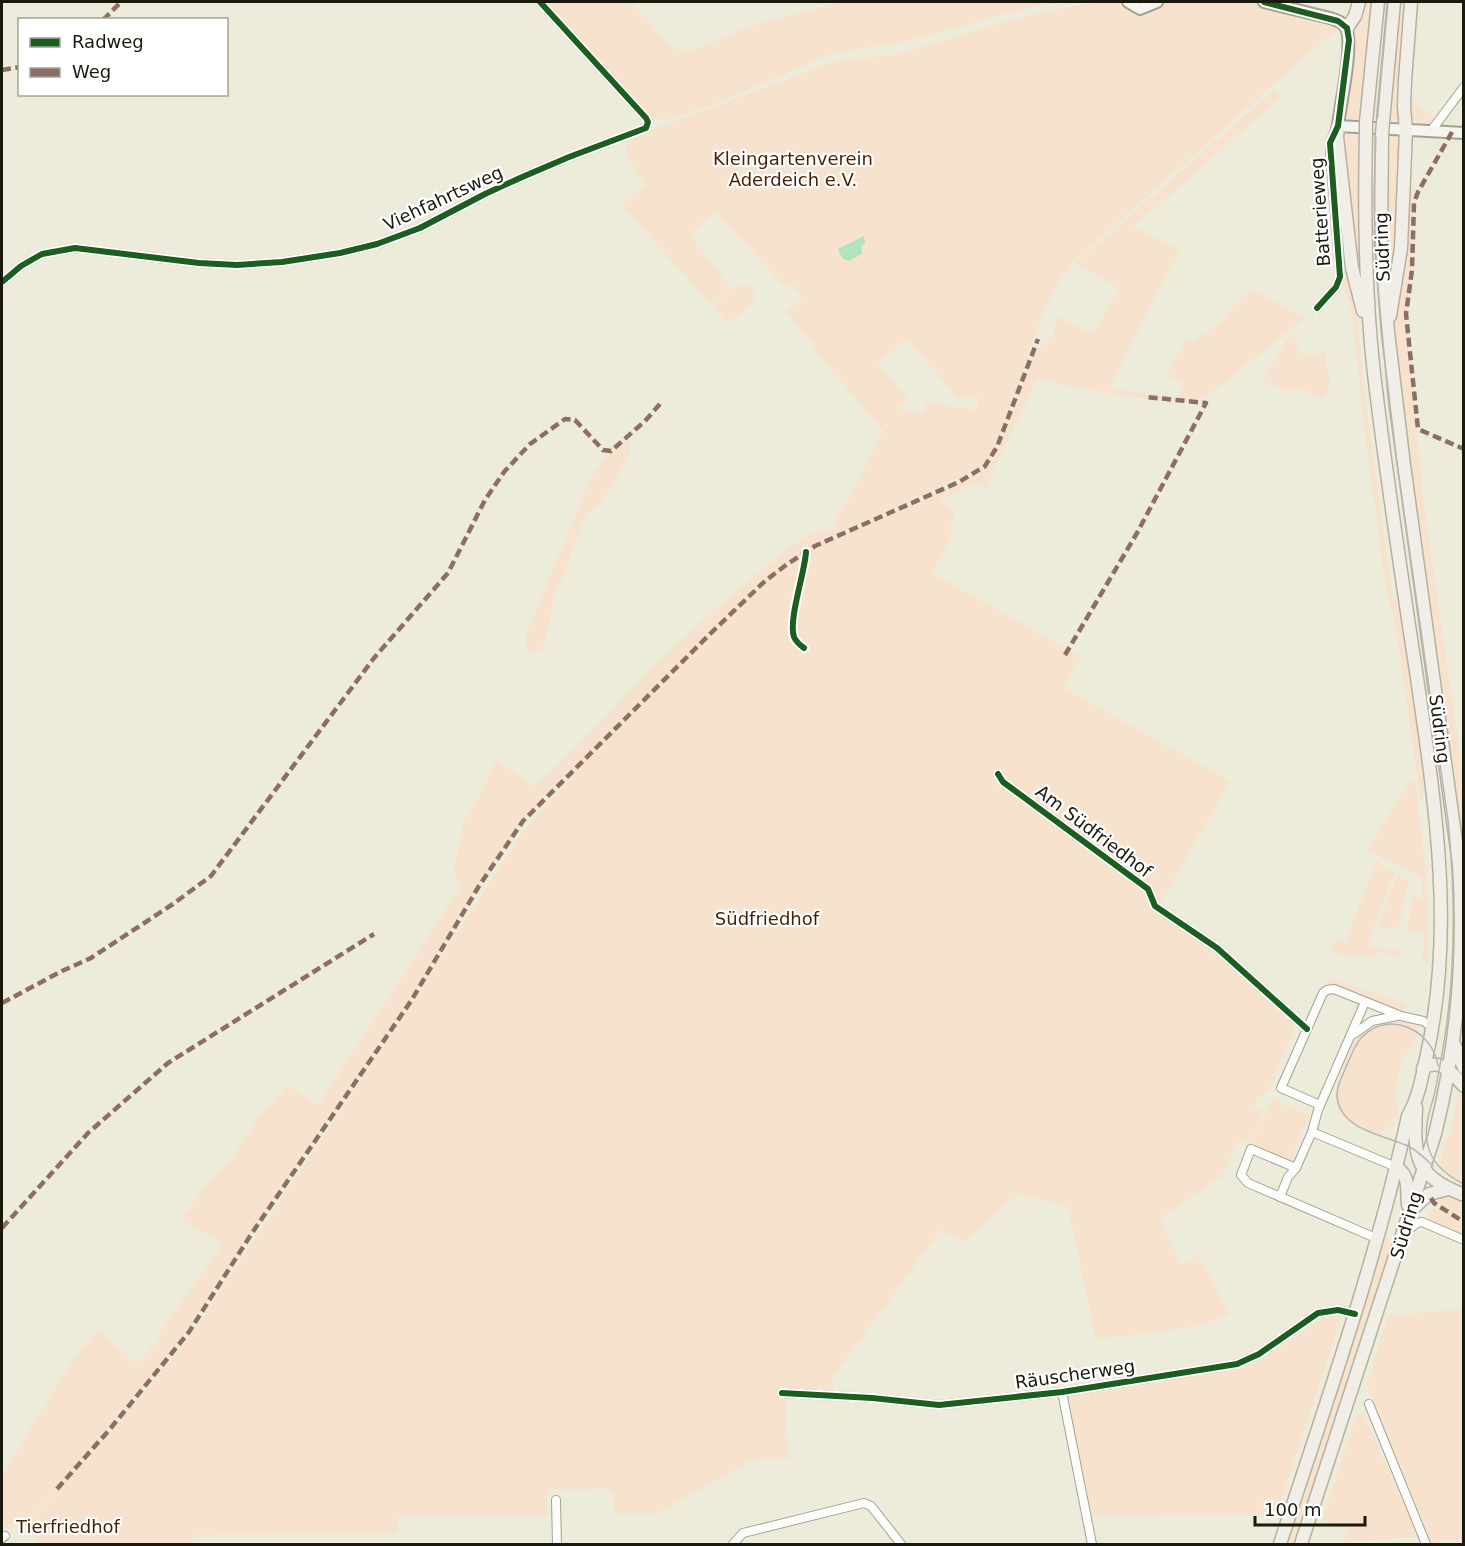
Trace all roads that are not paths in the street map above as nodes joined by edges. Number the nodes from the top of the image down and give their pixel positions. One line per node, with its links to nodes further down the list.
1 (540, 2): 15 (street, Viehfahrtsweg)
2 (1128, 2): 3 (street)
3 (1157, 2)
4 (1264, 2): 9 (street)
5 (1359, 2): 9 (main road)
6 (1378, 2): 18 (main road, Südring)
7 (1394, 2): 17 (main road, Südring)
8 (1411, 2): 12 (main road)
9 (1347, 28): 11 (street, Batterieweg)
10 (1464, 87): 13 (street)
11 (1338, 126): 12 (street); 16 (street, Batterieweg); 18 (main road)
12 (1406, 130): 13 (street); 17 (main road)
13 (1431, 131): 14 (street)
14 (1464, 133)
15 (2, 282)
16 (1317, 308)
17 (1388, 332): 25 (main road, Südring)
18 (1371, 350): 22 (main road, Südring)
19 (998, 774): 23 (street, Am Südfriedhof)
20 (1365, 1002): 21 (street); 23 (street); 24 (street)
21 (1401, 1016): 22 (street); 24 (street)
22 (1432, 1027): 26 (main road, Südring)
23 (1307, 1029): 31 (street)
24 (1350, 1038): 31 (street)
25 (1453, 1040): 27 (main road); 28 (main road, Südring)
26 (1424, 1068): 28 (main road); 30 (main road, Südring)
27 (1464, 1068)
28 (1449, 1071): 29 (main road); 35 (main road, Südring)
29 (1464, 1086)
30 (1416, 1102): 33 (main road, Südring); 35 (main road)
31 (1320, 1105): 32 (street)
32 (1312, 1132): 33 (street); 34 (street)
33 (1396, 1167): 39 (main road, Südring); 40 (main road)
34 (1296, 1168): 38 (street); 38 (street)
35 (1424, 1169): 36 (main road); 40 (main road, Südring)
36 (1448, 1189): 37 (main road); 40 (main road)
37 (1464, 1195)
38 (1280, 1197): 42 (street)
39 (1387, 1208): 41 (main road); 42 (main road, Südring)
40 (1410, 1212): 41 (main road, Südring)
41 (1403, 1234): 43 (street); 54 (main road, Südring)
42 (1378, 1239): 44 (main road, Südring)
43 (1464, 1240)
44 (1355, 1314): 45 (street, Räuscherweg); 53 (main road, Südring)
45 (1062, 1392): 46 (street, Räuscherweg); 52 (street)
46 (782, 1393)
47 (1369, 1404): 55 (street)
48 (556, 1500): 49 (street)
49 (557, 1545)
50 (733, 1545): 51 (street)
51 (901, 1545)
52 (1092, 1545)
53 (1280, 1545)
54 (1301, 1545)
55 (1426, 1545)

